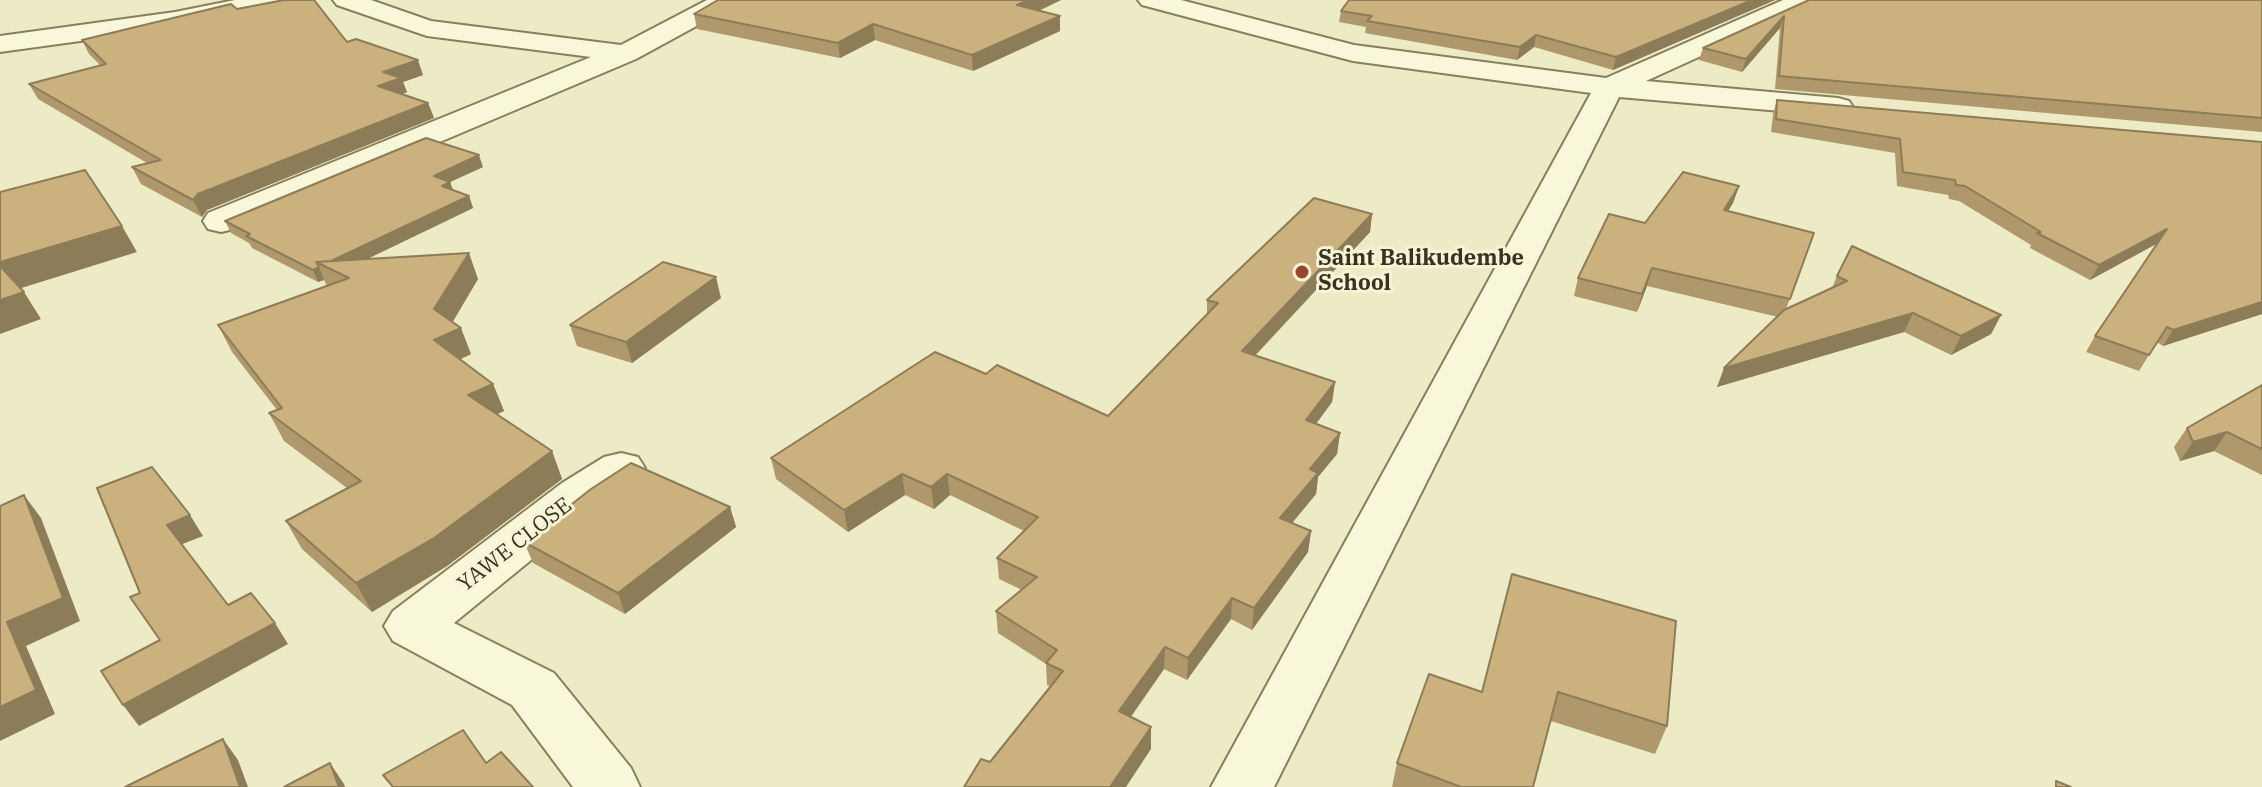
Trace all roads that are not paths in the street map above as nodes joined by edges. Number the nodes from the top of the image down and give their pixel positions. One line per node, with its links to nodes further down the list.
1 (272, 0): 6 (street)
2 (346, 0): 7 (street)
3 (726, 0): 7 (street)
4 (1151, 0): 8 (street)
5 (1804, 0): 8 (street)
6 (0, 44)
7 (626, 53): 10 (street)
8 (1609, 87): 9 (street); 13 (street)
9 (1864, 109)
10 (221, 221)
11 (621, 468): 12 (street, YAWE CLOSE)
12 (609, 787)
13 (1242, 787)

